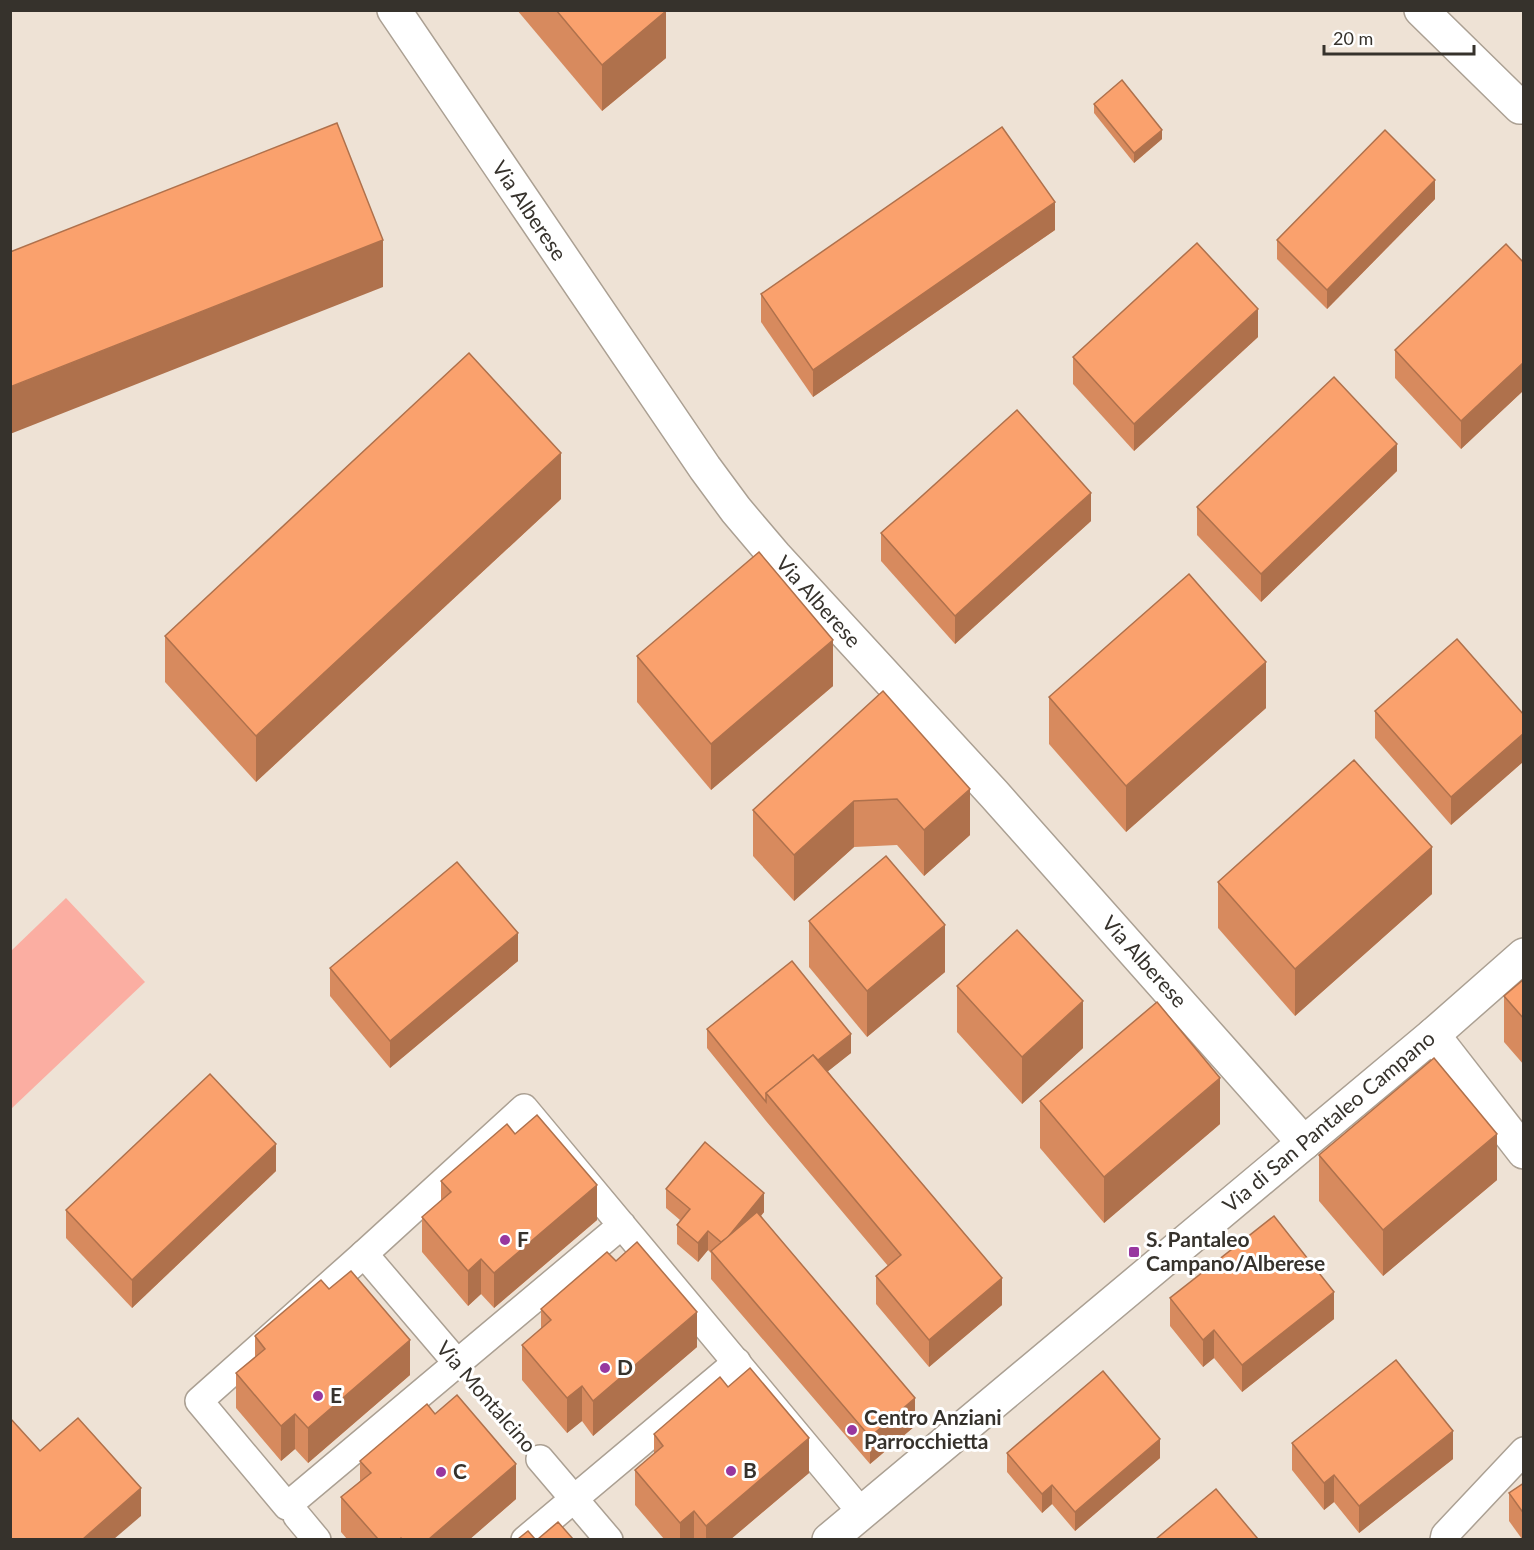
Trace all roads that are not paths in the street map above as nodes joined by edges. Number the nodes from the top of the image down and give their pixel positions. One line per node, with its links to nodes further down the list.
1 (394, 10): 6 (street, Via Alberese)
2 (1421, 10): 3 (street)
3 (1524, 106)
4 (1524, 955): 5 (street, Via di San Pantaleo Campano)
5 (1433, 1035): 6 (street, Via di San Pantaleo Campano); 7 (street)
6 (1304, 1143): 16 (street, Via di San Pantaleo Campano)
7 (1524, 1152)
8 (622, 1225): 9 (lane); 10 (lane); 11 (lane)
9 (363, 1254): 11 (lane, Via Montalcino); 15 (lane)
10 (737, 1362): 14 (lane); 16 (lane)
11 (458, 1364): 15 (lane)
12 (1524, 1452): 21 (lane)
13 (540, 1459): 14 (lane, Via Montalcino)
14 (574, 1498): 18 (lane); 19 (lane, Via Montalcino)
15 (292, 1511): 17 (lane)
16 (862, 1513): 20 (street, Via di San Pantaleo Campano)
17 (317, 1539)
18 (525, 1539)
19 (609, 1539)
20 (829, 1539)
21 (1444, 1539)

